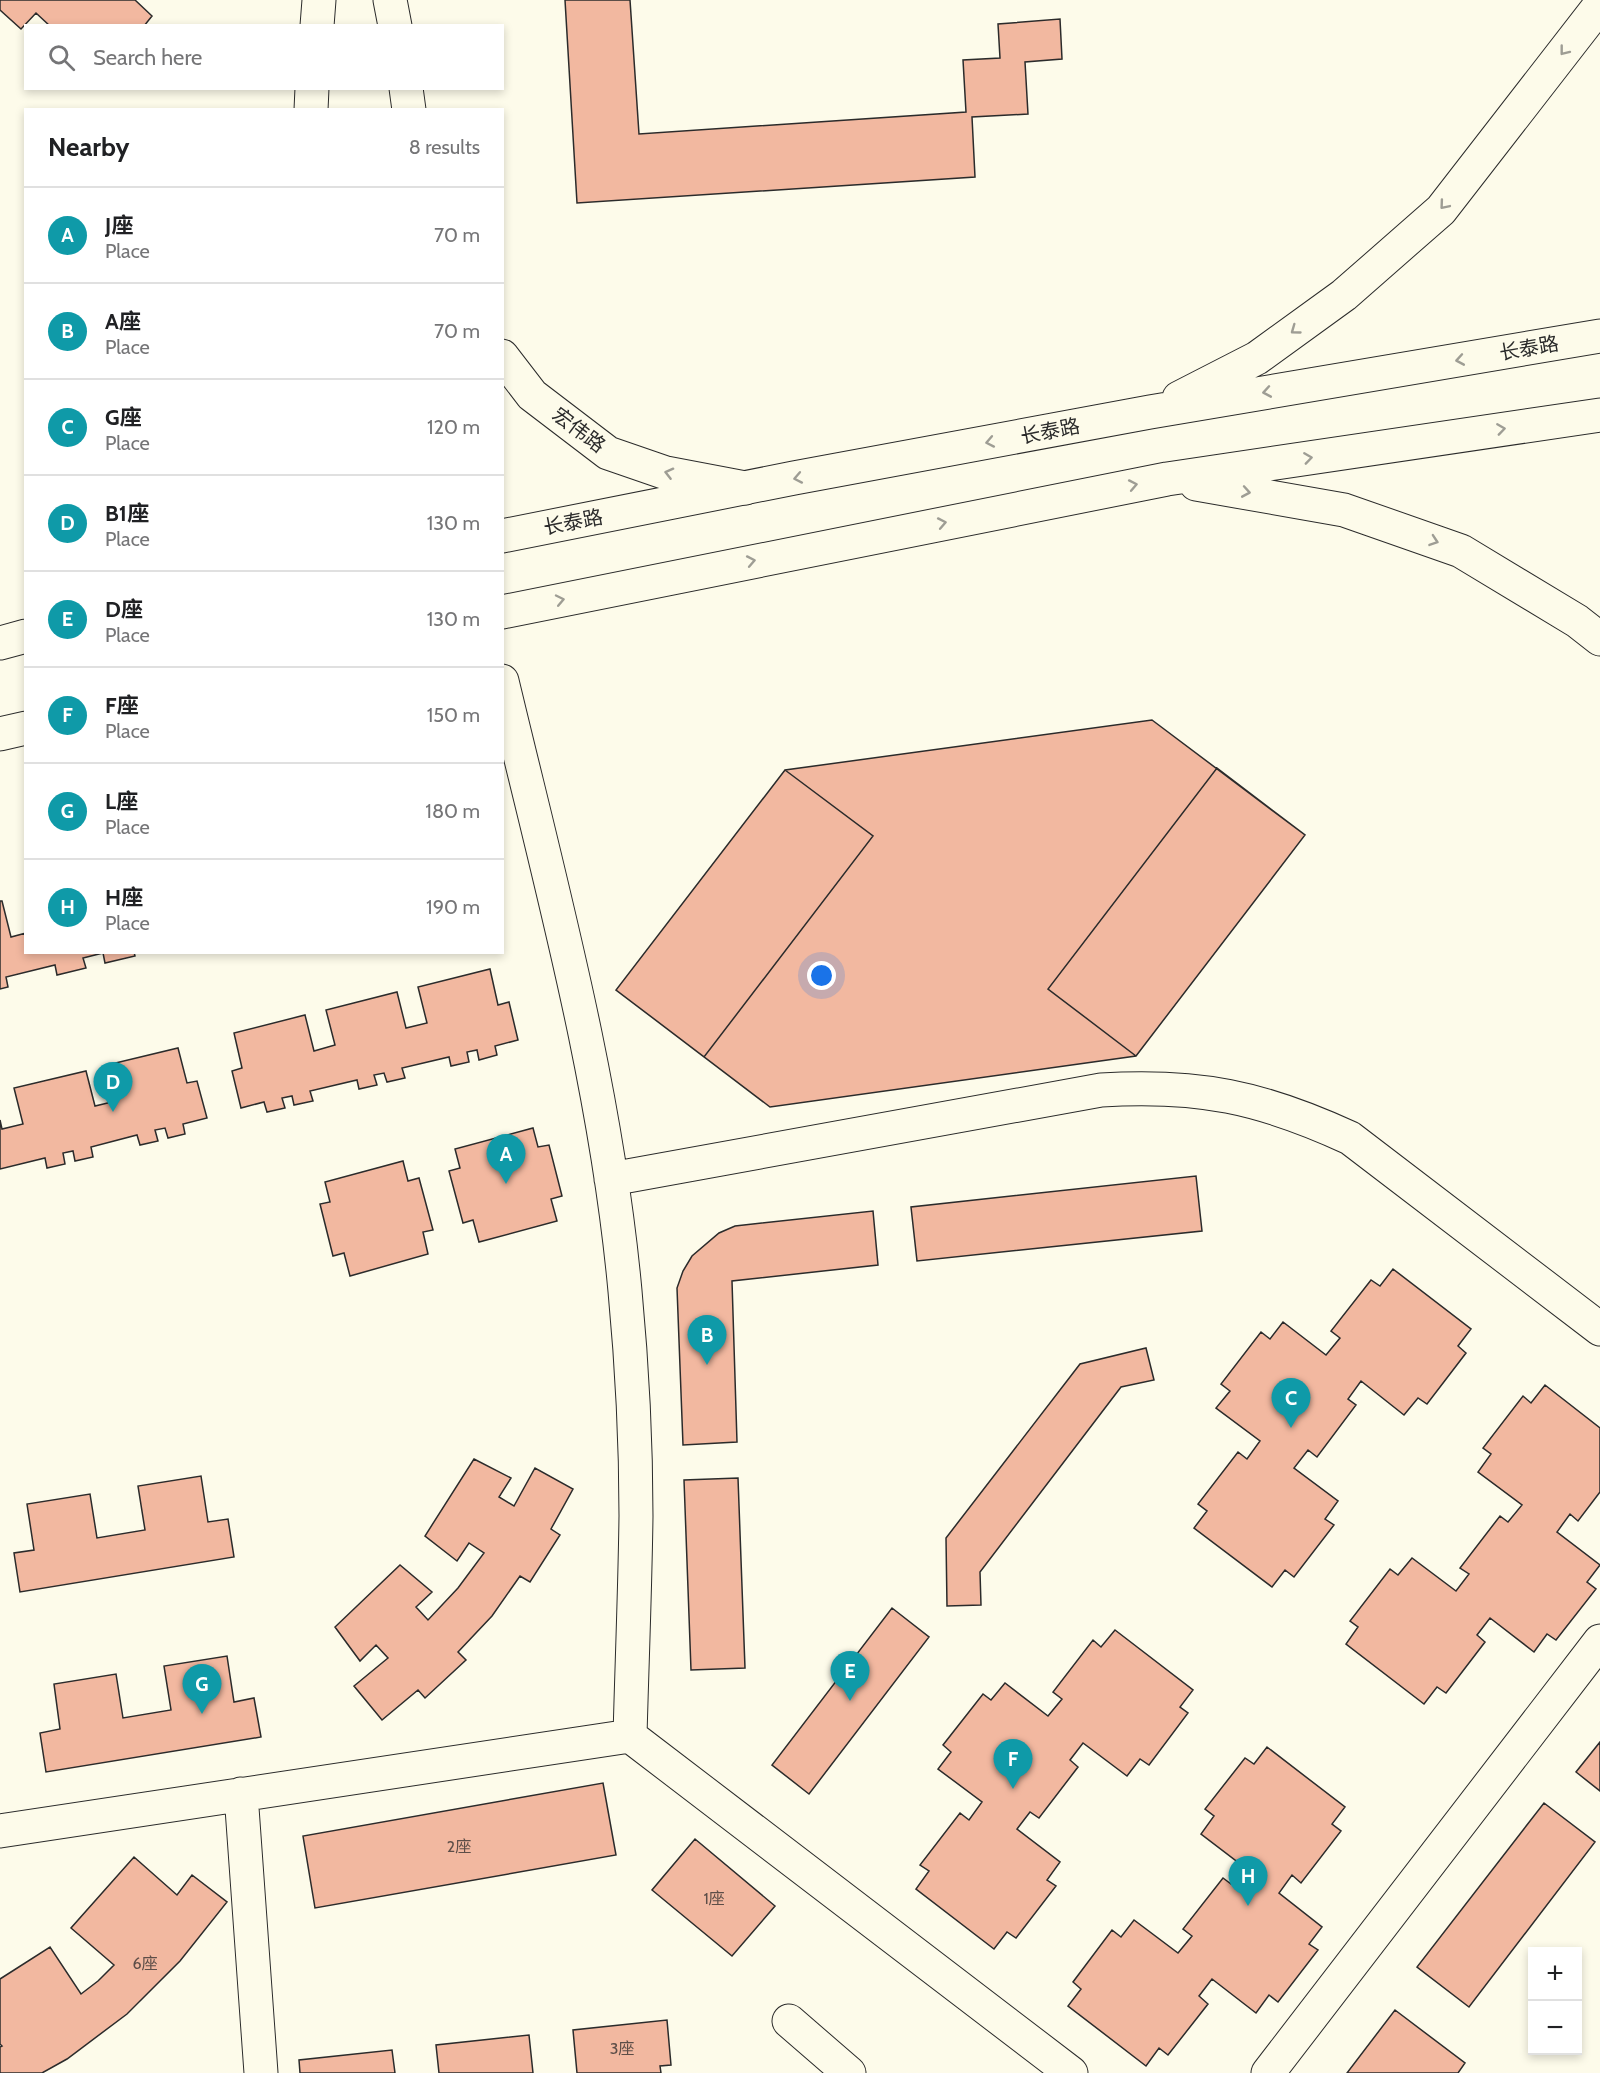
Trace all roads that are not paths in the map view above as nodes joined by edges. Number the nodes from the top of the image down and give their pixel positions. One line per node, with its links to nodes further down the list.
1 (319, 0): 4 (main road)
2 (390, 0): 5 (main road)
3 (1600, 5): 12 (main road, one-way to 12)
4 (317, 24)
5 (394, 24)
6 (312, 90): 8 (main road)
7 (406, 90): 9 (main road)
8 (311, 108)
9 (409, 108)
10 (1600, 336): 12 (main road, 长泰路, one-way to 12)
11 (504, 359): 15 (main road, 宏伟路, one-way to 11)
12 (1150, 412): 15 (main road, 长泰路, one-way to 15)
13 (1600, 415): 14 (main road, one-way to 13)
14 (1167, 478): 17 (main road, one-way to 14); 19 (main road, one-way to 19)
15 (747, 488): 16 (main road, 长泰路)
16 (504, 536)
17 (504, 612)
18 (24, 637): 20 (main road)
19 (1600, 639)
20 (0, 643)
21 (504, 690): 24 (main road)
22 (24, 728): 23 (main road)
23 (0, 734)
24 (611, 1179): 25 (main road); 27 (main road)
25 (1600, 1329)
26 (1600, 1641): 34 (main road)
27 (630, 1736): 28 (main road); 33 (main road)
28 (241, 1794): 29 (main road); 31 (main road)
29 (0, 1831)
30 (789, 2021): 32 (main road)
31 (261, 2073)
32 (849, 2073)
33 (1071, 2073)
34 (1268, 2073)

